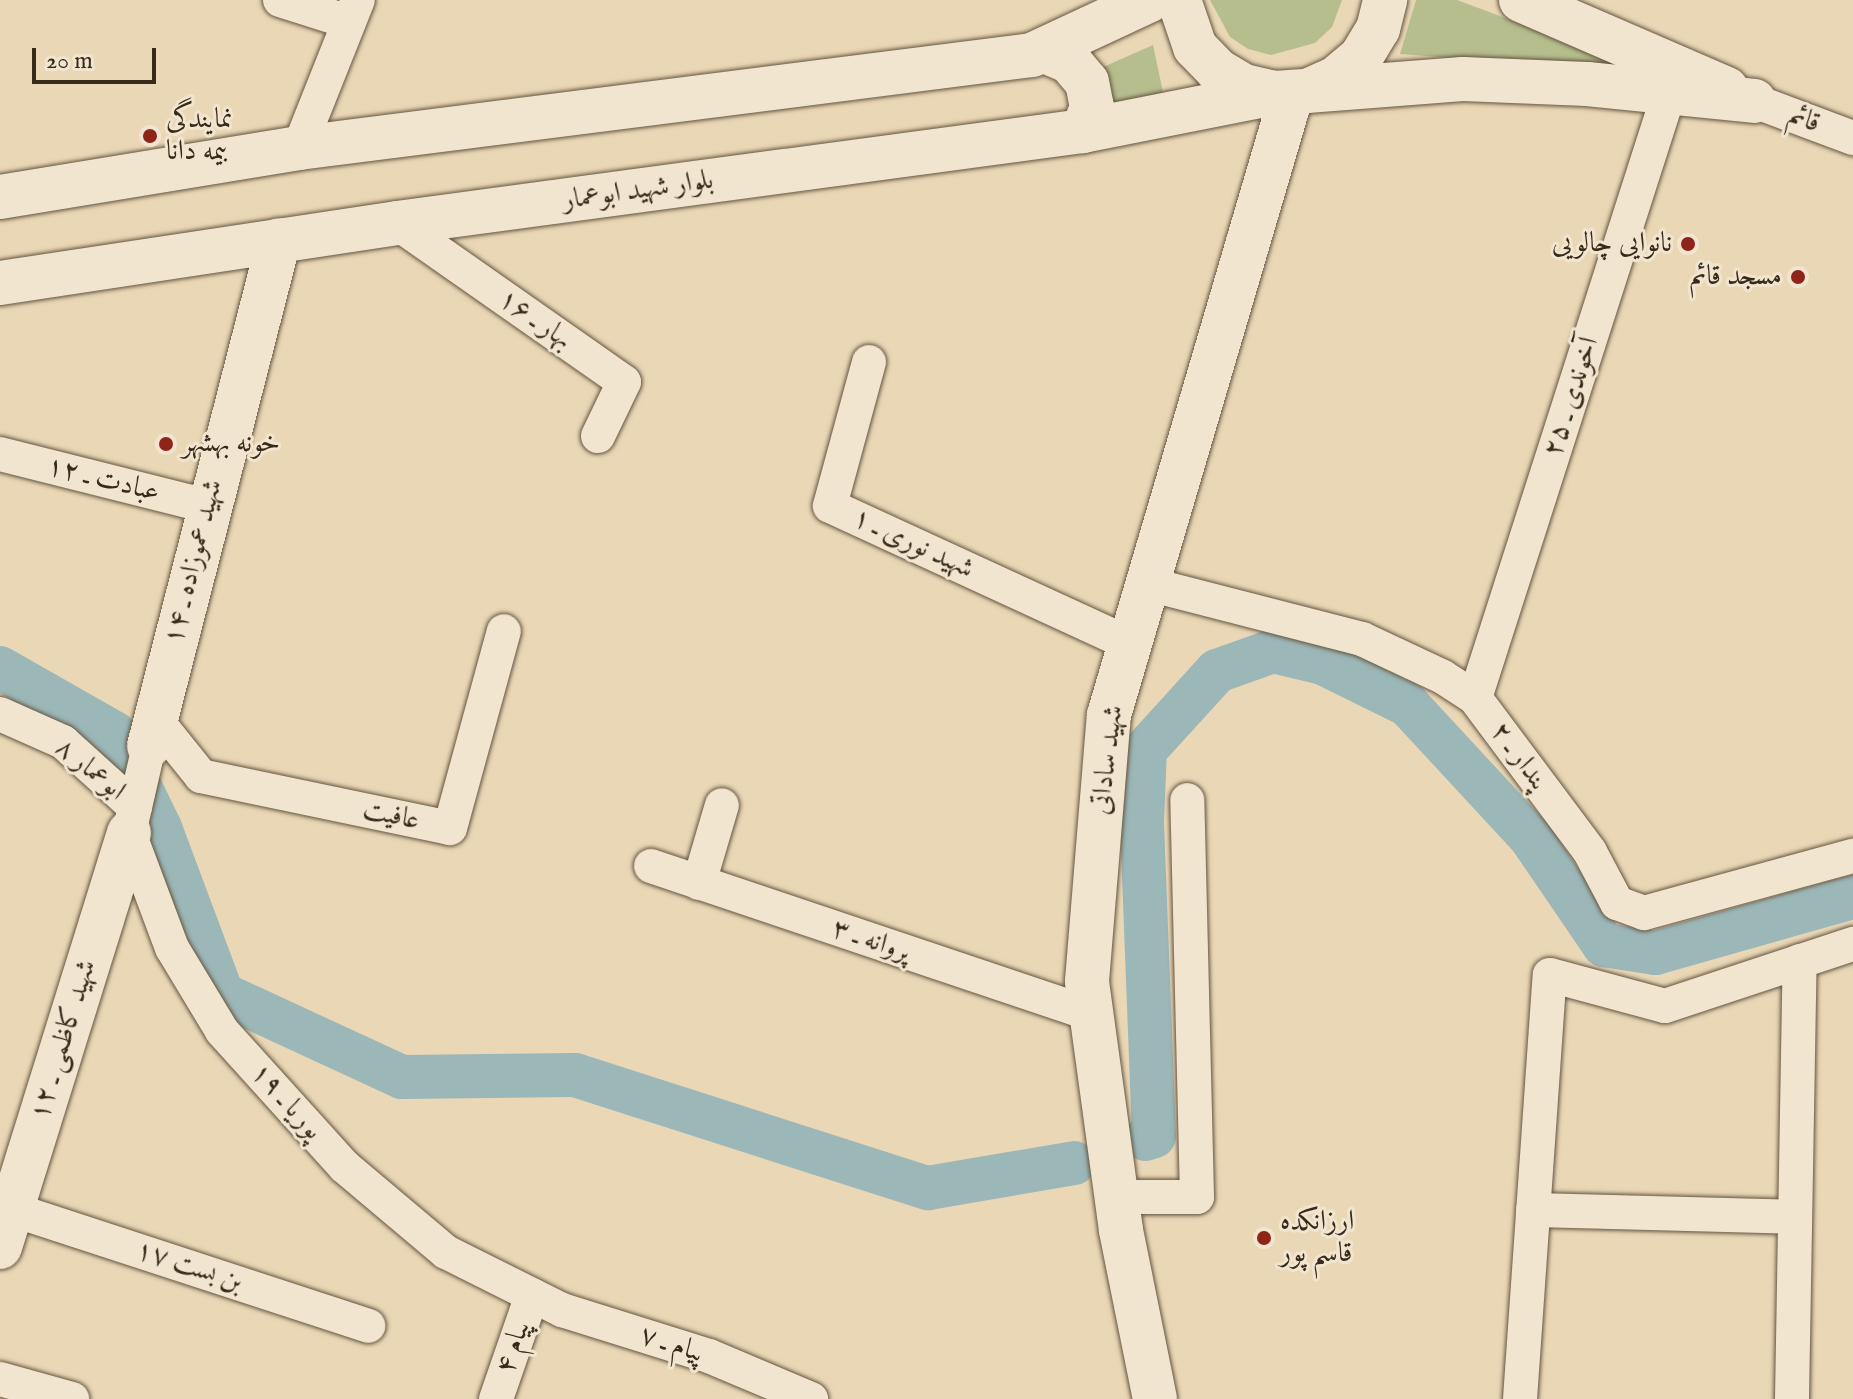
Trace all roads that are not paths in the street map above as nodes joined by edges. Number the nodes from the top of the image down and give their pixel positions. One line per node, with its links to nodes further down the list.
1 (280, 0): 6 (street)
2 (1150, 0): 7 (street)
3 (1179, 0): 8 (street)
4 (1385, 0): 8 (street)
5 (1521, 0): 10 (street)
6 (353, 11): 13 (street)
7 (1047, 52): 11 (street); 13 (street)
8 (1291, 92): 9 (street); 11 (street, بلوار شهید ابوعمار); 22 (street, شهید ساداتی)
9 (1668, 96): 10 (street); 25 (street, آخوندی ـ ۲۵)
10 (1754, 101): 12 (street, قائم)
11 (1083, 131): 15 (street, بلوار شهید ابوعمار)
12 (1853, 138)
13 (299, 148): 14 (street)
14 (0, 197)
15 (397, 223): 16 (street, بلوار شهید ابوعمار); 19 (street, بهار ـ ۱۶)
16 (279, 240): 17 (street, بلوار شهید ابوعمار); 21 (street, شهید عموزاده ـ ۱۴)
17 (0, 283)
18 (869, 362): 24 (street, شهید نوری ـ ۱)
19 (598, 436)
20 (0, 454): 21 (street, عبادت ـ ۱۲)
21 (207, 506): 27 (street, شهید عموزاده ـ ۱۴)
22 (1148, 584): 24 (street, شهید ساداتی); 25 (street, پندار ـ ۲)
23 (504, 631): 27 (street, عافیت)
24 (1130, 644): 36 (street, شهید ساداتی)
25 (1475, 698): 31 (street, پندار ـ ۲)
26 (0, 714): 30 (street, ابوعمار ۸)
27 (153, 733): 30 (street)
28 (1187, 800): 37 (street)
29 (722, 805): 33 (street)
30 (132, 820): 40 (street, شهید کاظمی ـ ۱۲); 41 (street, پوریا ـ ۱۹)
31 (1853, 856)
32 (651, 866): 33 (street, پروانه ـ ۳)
33 (699, 883): 36 (street, پروانه ـ ۳)
34 (1853, 944): 35 (street)
35 (1800, 961): 38 (street); 39 (street)
36 (1091, 1014): 37 (street, شهید ساداتی)
37 (1116, 1197): 47 (street, شهید ساداتی)
38 (1533, 1210): 39 (street); 48 (street)
39 (1795, 1217): 49 (street)
40 (4, 1229): 42 (street, بن بست ۱۷)
41 (532, 1295): 45 (street, پیام ۴); 46 (street, پیام ـ ۷)
42 (368, 1326)
43 (0, 1379): 44 (street)
44 (72, 1399)
45 (496, 1399)
46 (811, 1399)
47 (1155, 1399)
48 (1520, 1399)
49 (1792, 1399)

